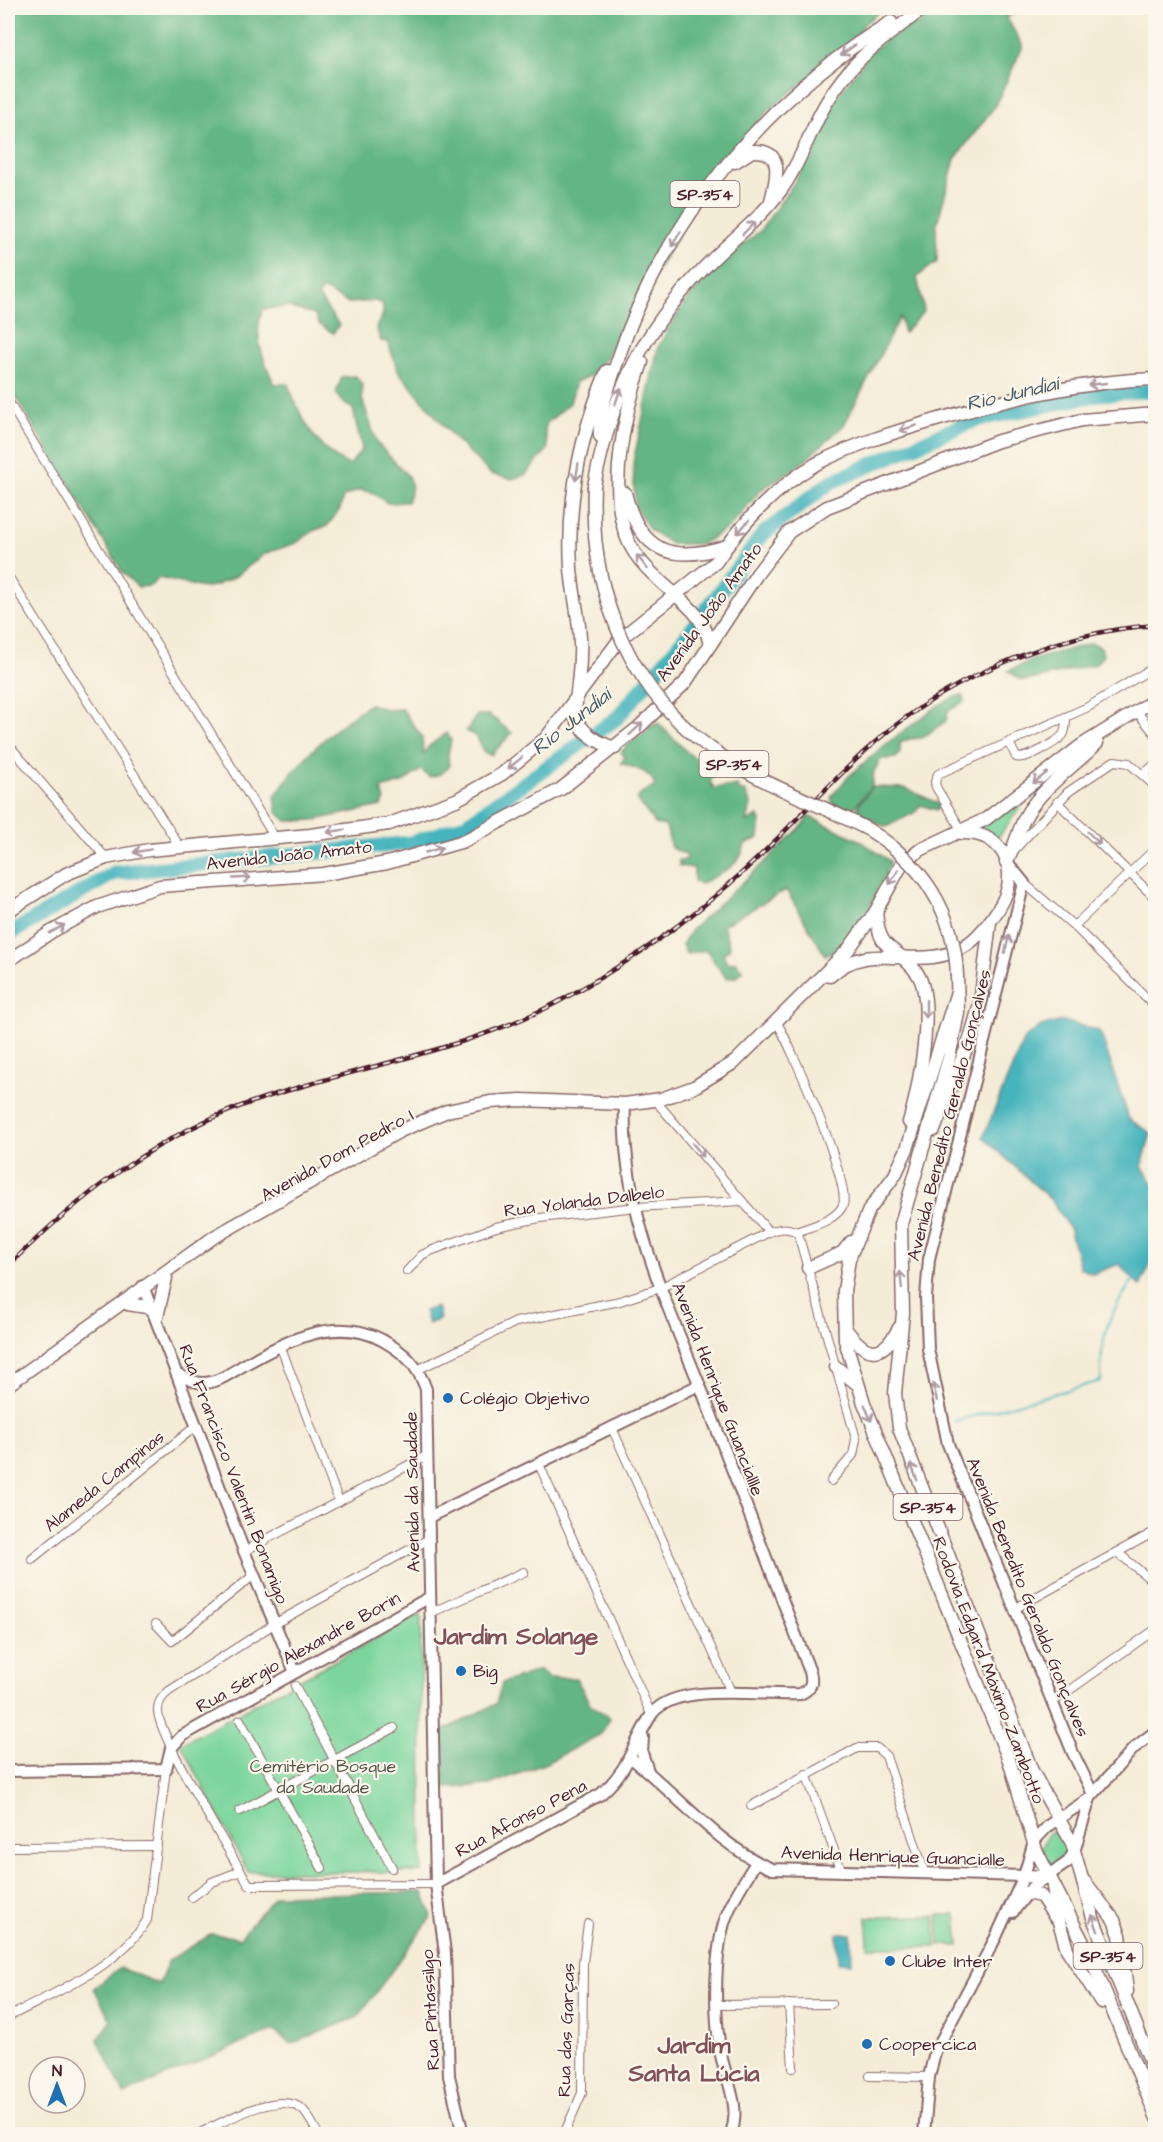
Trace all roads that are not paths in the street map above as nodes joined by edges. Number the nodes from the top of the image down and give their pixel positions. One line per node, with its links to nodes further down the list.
1 (916, 8): 3 (main road, Rodovia Edgard Máximo Zambotto / SP-354, one-way to 3)
2 (924, 8): 4 (main road, Rodovia Edgard Máximo Zambotto / SP-354)
3 (719, 175): 4 (main road); 6 (main road, Rodovia Edgard Máximo Zambotto / SP-354, one-way to 6)
4 (770, 205): 5 (main road, Rodovia Edgard Máximo Zambotto / SP-354, one-way to 4)
5 (687, 286): 10 (main road, Rodovia Edgard Máximo Zambotto / SP-354, one-way to 5); 11 (main road)
6 (624, 338): 10 (main road, Rodovia Edgard Máximo Zambotto / SP-354); 17 (main road, one-way to 17)
7 (1155, 379): 12 (main road, Avenida João Amato, one-way to 12)
8 (8, 401): 31 (street)
9 (1155, 414): 15 (main road, Avenida João Amato)
10 (601, 452): 45 (main road, Rodovia Edgard Máximo Zambotto / SP-354, bridge)
11 (620, 474): 12 (main road); 14 (main road, one-way to 11)
12 (727, 546): 14 (main road, Avenida João Amato)
13 (8, 576): 32 (street)
14 (679, 598): 15 (main road); 17 (main road, Avenida João Amato)
15 (710, 645): 25 (main road, Avenida João Amato, one-way to 15)
16 (1155, 666): 20 (street)
17 (575, 697): 25 (main road); 31 (main road, Avenida João Amato, one-way to 31)
18 (1155, 699): 19 (main road)
19 (1137, 712): 21 (main road); 22 (street)
20 (1066, 717): 23 (street); 23 (street)
21 (1106, 733): 30 (main road, one-way to 30); 35 (main road)
22 (1155, 735)
23 (1009, 742): 30 (street)
24 (8, 744): 34 (street)
25 (615, 748): 44 (main road, Avenida João Amato, one-way to 25)
26 (1155, 763): 27 (street)
27 (1143, 775): 28 (street); 29 (street)
28 (1155, 787)
29 (1057, 802): 35 (street); 36 (street, one-way to 36)
30 (960, 832): 35 (main road); 40 (main road, one-way to 40)
31 (275, 838): 32 (main road, Avenida João Amato)
32 (180, 847): 34 (main road, Avenida João Amato, one-way to 34)
33 (1155, 848): 36 (street)
34 (106, 858): 39 (main road, Avenida João Amato)
35 (1009, 858): 37 (street); 41 (main road)
36 (1131, 873): 38 (street); 42 (street)
37 (1024, 883): 42 (street); 91 (street, Avenida Benedito Geraldo Gonçalves, one-way to 37)
38 (1155, 899)
39 (8, 911)
40 (876, 911): 43 (main road); 46 (main road)
41 (990, 922): 43 (main road); 51 (main road)
42 (1074, 926): 47 (street)
43 (902, 958): 46 (main road); 52 (main road, one-way to 52)
44 (8, 961)
45 (956, 995): 51 (main road, Rodovia Edgard Máximo Zambotto / SP-354); 52 (main road, Rodovia Edgard Máximo Zambotto / SP-354)
46 (803, 998): 48 (main road, Avenida Dom Pedro I)
47 (1155, 1007)
48 (778, 1025): 49 (main road, Avenida Dom Pedro I); 50 (main road, Avenida Dom Pedro I); 56 (street)
49 (660, 1106): 50 (main road, Avenida Dom Pedro I); 53 (street, one-way to 53)
50 (625, 1107): 54 (street, Avenida Henrique Guanciallle); 60 (main road, Avenida Dom Pedro I); 62 (main road, Avenida Dom Pedro I)
51 (920, 1159): 65 (main road, Rodovia Edgard Máximo Zambotto / SP-354, one-way to 51)
52 (877, 1198): 57 (main road, Rodovia Edgard Máximo Zambotto / SP-354)
53 (741, 1201): 54 (street, Rua Yolanda Dalbelo); 55 (street)
54 (636, 1207): 59 (street, Rua Yolanda Dalbelo); 61 (street, Avenida Henrique Guanciallle)
55 (769, 1232): 56 (street); 61 (street)
56 (797, 1232): 58 (street)
57 (857, 1234): 58 (main road); 66 (main road, Rodovia Edgard Máximo Zambotto / SP-354)
58 (808, 1268): 68 (street)
59 (407, 1271)
60 (166, 1278): 62 (main road, Avenida Dom Pedro I); 64 (main road)
61 (660, 1288): 69 (street); 72 (street, Avenida Henrique Guanciallle)
62 (145, 1289): 63 (main road, Avenida Dom Pedro I); 64 (street, Rua Francisco Valentin Bonamigo); 73 (main road, Avenida Dom Pedro I)
63 (128, 1304): 64 (main road); 74 (main road, Avenida Dom Pedro I)
64 (155, 1312): 70 (street, Rua Francisco Valentin Bonamigo)
65 (903, 1322): 66 (main road); 116 (main road, Rodovia Edgard Máximo Zambotto / SP-354, one-way to 65)
66 (844, 1327): 71 (main road, Rodovia Edgard Máximo Zambotto / SP-354)
67 (280, 1345): 69 (street); 70 (street); 80 (street)
68 (836, 1367): 71 (main road); 79 (street)
69 (419, 1369): 77 (street, Avenida da Saudade)
70 (177, 1374): 75 (street, Rua Francisco Valentin Bonamigo)
71 (856, 1383): 117 (main road, Rodovia Edgard Máximo Zambotto / SP-354, one-way to 117)
72 (699, 1384): 76 (street); 98 (street, Avenida Henrique Guanciallle)
73 (8, 1385)
74 (8, 1391)
75 (196, 1426): 84 (street, Rua Francisco Valentin Bonamigo); 86 (street, Alameda Campinas)
76 (612, 1428): 78 (street); 98 (street)
77 (428, 1455): 80 (street); 81 (street, Avenida da Saudade)
78 (538, 1462): 81 (street); 100 (street)
79 (831, 1481)
80 (339, 1502): 84 (street)
81 (429, 1517): 83 (street, Avenida da Saudade)
82 (1155, 1531): 85 (street)
83 (429, 1539): 90 (street, Avenida da Saudade); 94 (street)
84 (244, 1551): 88 (street, Rua Francisco Valentin Bonamigo)
85 (1118, 1553): 89 (street); 91 (street)
86 (32, 1559)
87 (524, 1572): 92 (street)
88 (254, 1575): 93 (street); 94 (street, Rua Francisco Valentin Bonamigo)
89 (1155, 1584)
90 (430, 1597): 92 (street, Avenida da Saudade); 96 (street, Rua Sérgio Alexandre Borin)
91 (1016, 1608): 99 (street, Avenida Benedito Geraldo Gonçalves)
92 (430, 1613): 130 (street, Avenida da Saudade)
93 (156, 1624)
94 (274, 1624): 96 (street, Rua Francisco Valentin Bonamigo); 105 (street)
95 (1155, 1629): 99 (street)
96 (295, 1672): 105 (street, Rua Sérgio Alexandre Borin)
97 (295, 1686): 107 (street)
98 (731, 1692): 100 (street)
99 (1054, 1701): 113 (street, Avenida Benedito Geraldo Gonçalves)
100 (651, 1714): 103 (street, Rua Afonso Pena)
101 (240, 1720): 112 (street)
102 (394, 1728): 107 (street)
103 (644, 1728): 106 (street, Rua Afonso Pena); 110 (street)
104 (1155, 1731): 113 (street)
105 (171, 1748): 108 (street); 124 (street)
106 (632, 1758): 110 (street, Avenida Henrique Guancialle); 130 (street, Rua Afonso Pena)
107 (336, 1760): 112 (street); 123 (street)
108 (166, 1769): 109 (street); 118 (street)
109 (8, 1771)
110 (650, 1774): 121 (street, Avenida Henrique Guancialle)
111 (806, 1774): 114 (street); 125 (street); 126 (street)
112 (279, 1790): 115 (street); 122 (street)
113 (1092, 1796): 116 (street); 120 (street)
114 (751, 1806)
115 (240, 1811)
116 (1059, 1821): 117 (street); 120 (main road, Rodovia Edgard Máximo Zambotto / SP-354)
117 (1034, 1841): 127 (street); 129 (main road, Rodovia Edgard Máximo Zambotto / SP-354)
118 (157, 1846): 119 (street); 139 (street)
119 (8, 1847)
120 (1074, 1852): 128 (main road, Rodovia Edgard Máximo Zambotto / SP-354); 129 (street)
121 (756, 1862): 125 (street, Avenida Henrique Guancialle); 138 (street)
122 (322, 1868)
123 (392, 1868)
124 (241, 1871): 130 (street); 132 (street)
125 (842, 1872): 126 (street, Avenida Henrique Guancialle)
126 (925, 1874): 127 (street, Avenida Henrique Guancialle)
127 (1024, 1876): 129 (main road); 135 (street)
128 (1081, 1877): 140 (main road, Rodovia Edgard Máximo Zambotto / SP-354, one-way to 128); 140 (main road, SP-354)
129 (1051, 1880): 131 (street); 133 (main road, SP-354); 141 (main road, Rodovia Edgard Máximo Zambotto / SP-354)
130 (436, 1884): 149 (street, Rua Pintassilgo)
131 (1026, 1893): 133 (main road); 135 (street)
132 (192, 1897)
133 (1059, 1923): 141 (main road, SP-354)
134 (588, 1924): 150 (street, Rua das Garças)
135 (996, 1937): 145 (street)
136 (789, 2004): 137 (street); 138 (street); 142 (street)
137 (831, 2004)
138 (717, 2005): 151 (street)
139 (8, 2017)
140 (1133, 2018): 143 (main road, Rodovia Edgard Máximo Zambotto / SP-354)
141 (1124, 2041): 146 (main road, Rodovia Edgard Máximo Zambotto / SP-354)
142 (793, 2068)
143 (1155, 2075)
144 (870, 2076): 145 (street)
145 (928, 2077): 152 (street)
146 (1155, 2116)
147 (198, 2134): 148 (street)
148 (318, 2134)
149 (463, 2134)
150 (564, 2134)
151 (731, 2134)
152 (924, 2134)

